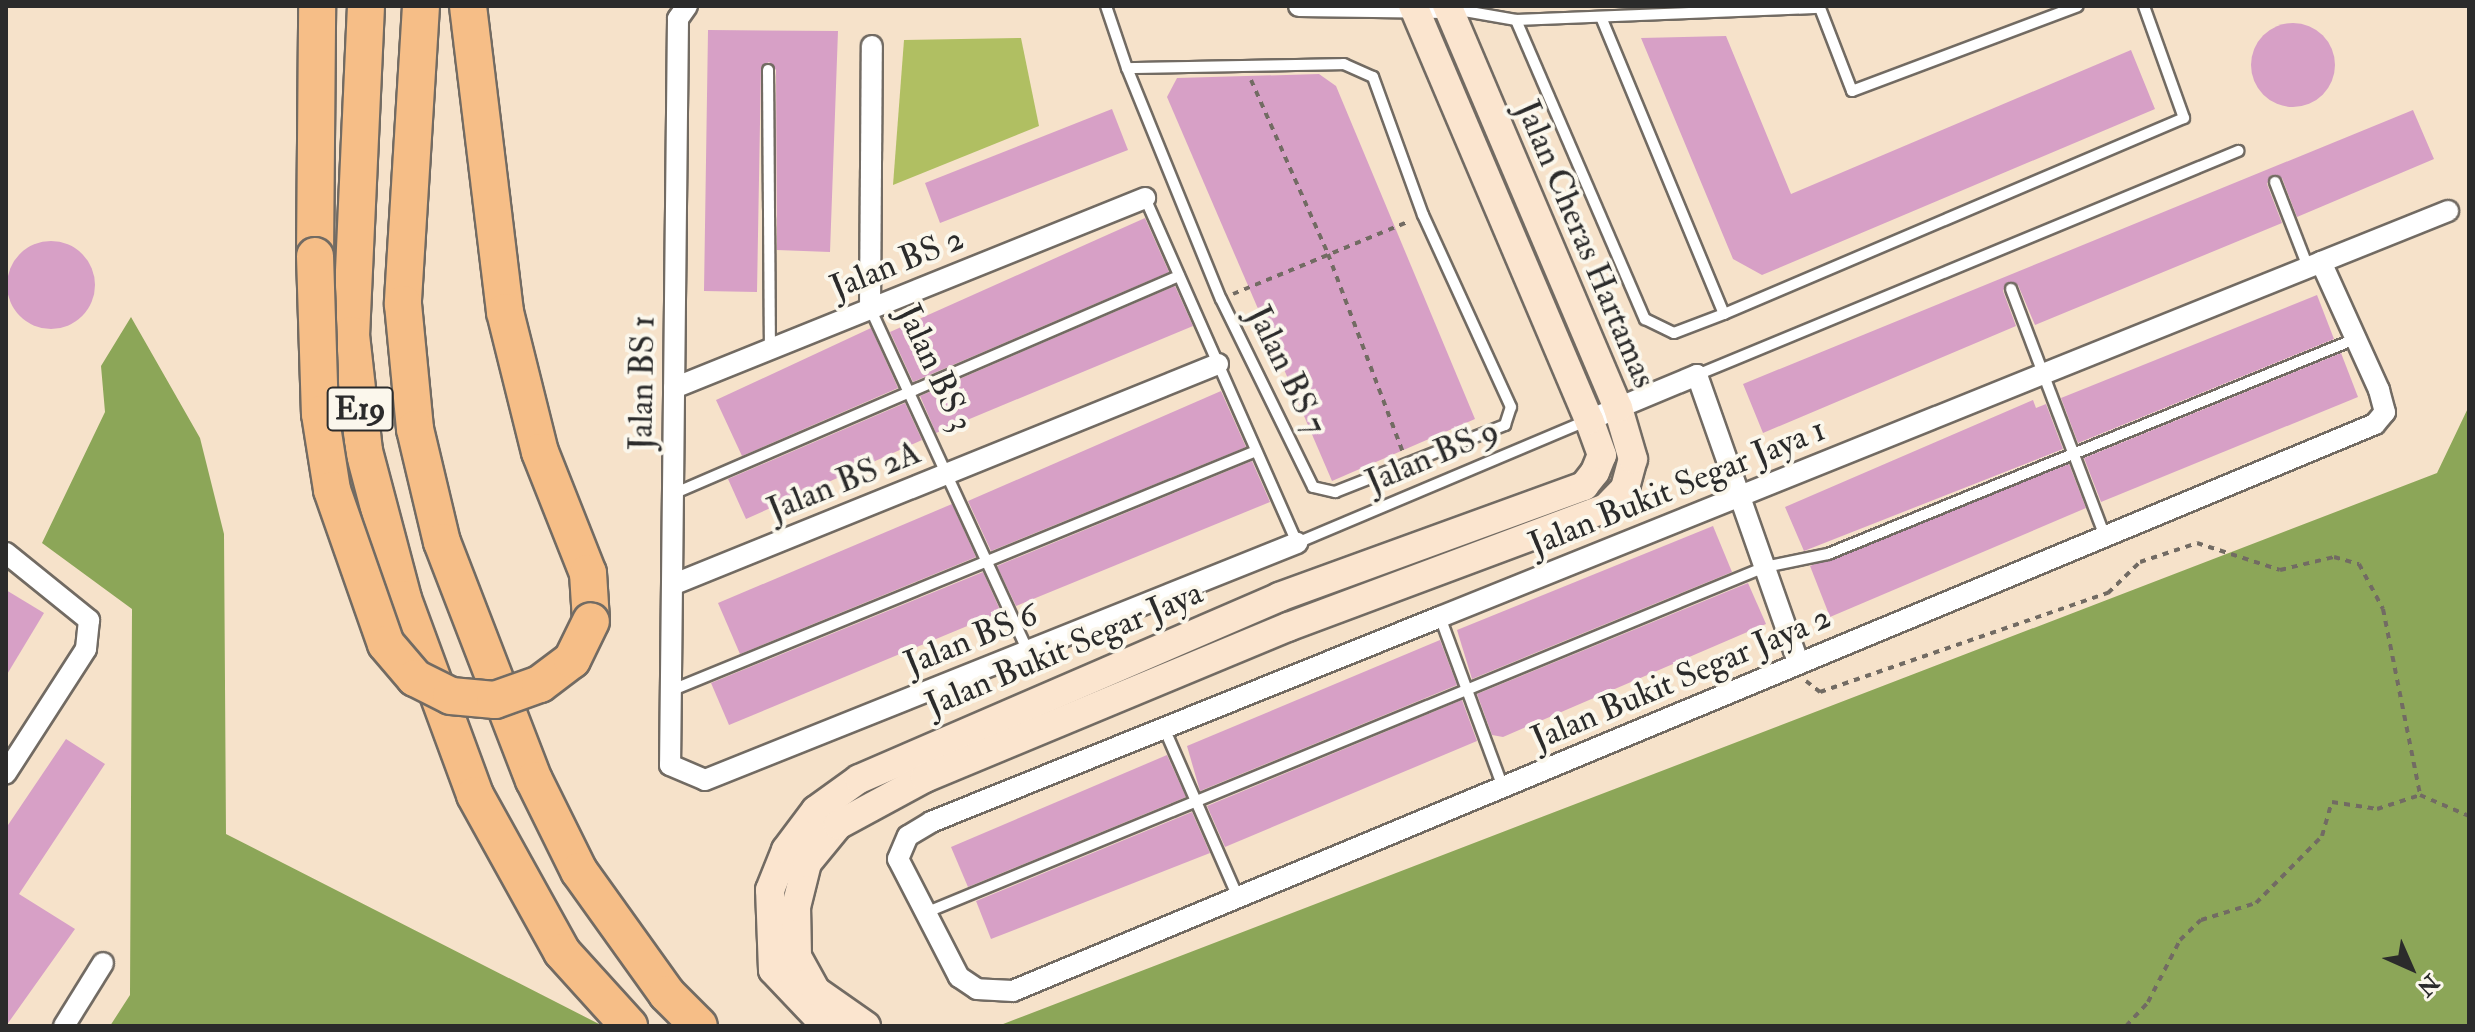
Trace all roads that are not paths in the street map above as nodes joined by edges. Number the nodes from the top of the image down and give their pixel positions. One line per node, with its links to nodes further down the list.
1 (317, 6): 4 (highway, bridge)
2 (366, 6): 62 (highway, E19)
3 (421, 6): 63 (highway, E19)
4 (468, 6)
5 (687, 6): 31 (street, Jalan BS 1)
6 (1106, 6): 15 (lane, Jalan BS 7)
7 (1299, 6): 10 (street)
8 (2078, 6): 12 (lane)
9 (2144, 6): 25 (lane)
10 (1413, 7): 11 (street); 34 (street, Jalan Cheras Hartamas)
11 (1447, 7): 13 (lane); 33 (street, Jalan Cheras Hartamas)
12 (1601, 17): 13 (lane); 25 (lane)
13 (1516, 20): 25 (lane)
14 (872, 46): 24 (street, Jalan BS 3)
15 (1127, 68): 15 (lane, Jalan BS 7)
16 (768, 70): 27 (lane)
17 (2238, 151): 30 (lane)
18 (2275, 182): 21 (lane)
19 (1145, 198): 22 (lane); 24 (street, Jalan BS 2)
20 (2448, 211): 21 (street, Jalan Bukit Segar Jaya 1)
21 (2314, 265): 26 (street); 29 (street, Jalan Bukit Segar Jaya 1)
22 (1179, 276): 28 (lane); 32 (lane)
23 (2011, 289): 29 (lane)
24 (870, 308): 27 (street, Jalan BS 2); 32 (lane, Jalan BS 3)
25 (1724, 314)
26 (2355, 339): 36 (lane); 42 (street, Jalan Bukit Segar Jaya 2)
27 (770, 349): 31 (street, Jalan BS 2)
28 (1218, 364): 35 (lane); 37 (street, Jalan BS 2A)
29 (2043, 374): 36 (lane); 40 (street, Jalan Bukit Segar Jaya 1)
30 (1697, 375): 33 (street); 40 (street)
31 (674, 388): 39 (street, Jalan BS 1)
32 (911, 392): 37 (lane, Jalan BS 3); 39 (lane)
33 (1618, 408): 34 (street); 41 (street, Jalan Cheras Hartamas)
34 (1589, 420): 38 (street, Jalan Cheras Hartamas); 43 (lane, Jalan BS 9)
35 (1256, 451): 43 (lane); 45 (lane)
36 (2073, 453): 42 (lane); 46 (lane)
37 (949, 473): 45 (lane, Jalan BS 3); 47 (street, Jalan BS 2A)
38 (1584, 486): 64 (street, Jalan Bukit Segar Jaya)
39 (673, 494): 47 (street, Jalan BS 1)
40 (1740, 496): 46 (street); 48 (street, Jalan Bukit Segar Jaya 1)
41 (1606, 508): 65 (street, Jalan Bukit Segar Jaya)
42 (2105, 536): 50 (street, Jalan Bukit Segar Jaya 2)
43 (1297, 543): 49 (street, Jalan BS 6)
44 (6, 553): 55 (street)
45 (989, 562): 49 (lane, Jalan BS 3); 52 (lane)
46 (1765, 567): 50 (street); 51 (lane)
47 (672, 585): 52 (street, Jalan BS 1)
48 (1440, 617): 51 (lane); 53 (street, Jalan Bukit Segar Jaya 1)
49 (1028, 651): 54 (street, Jalan BS 6)
50 (1799, 664): 56 (street, Jalan Bukit Segar Jaya 2)
51 (1467, 688): 56 (lane); 57 (lane)
52 (670, 691): 54 (street, Jalan BS 1)
53 (1164, 728): 57 (lane); 59 (street, Jalan Bukit Segar Jaya 1)
54 (670, 765)
55 (6, 773)
56 (1503, 787): 58 (street, Jalan Bukit Segar Jaya 2)
57 (1198, 799): 58 (lane); 59 (lane)
58 (1238, 897): 59 (street, Jalan Bukit Segar Jaya 2)
59 (923, 914)
60 (103, 963): 61 (street)
61 (64, 1026)
62 (629, 1026)
63 (699, 1026)
64 (826, 1026)
65 (866, 1026)

